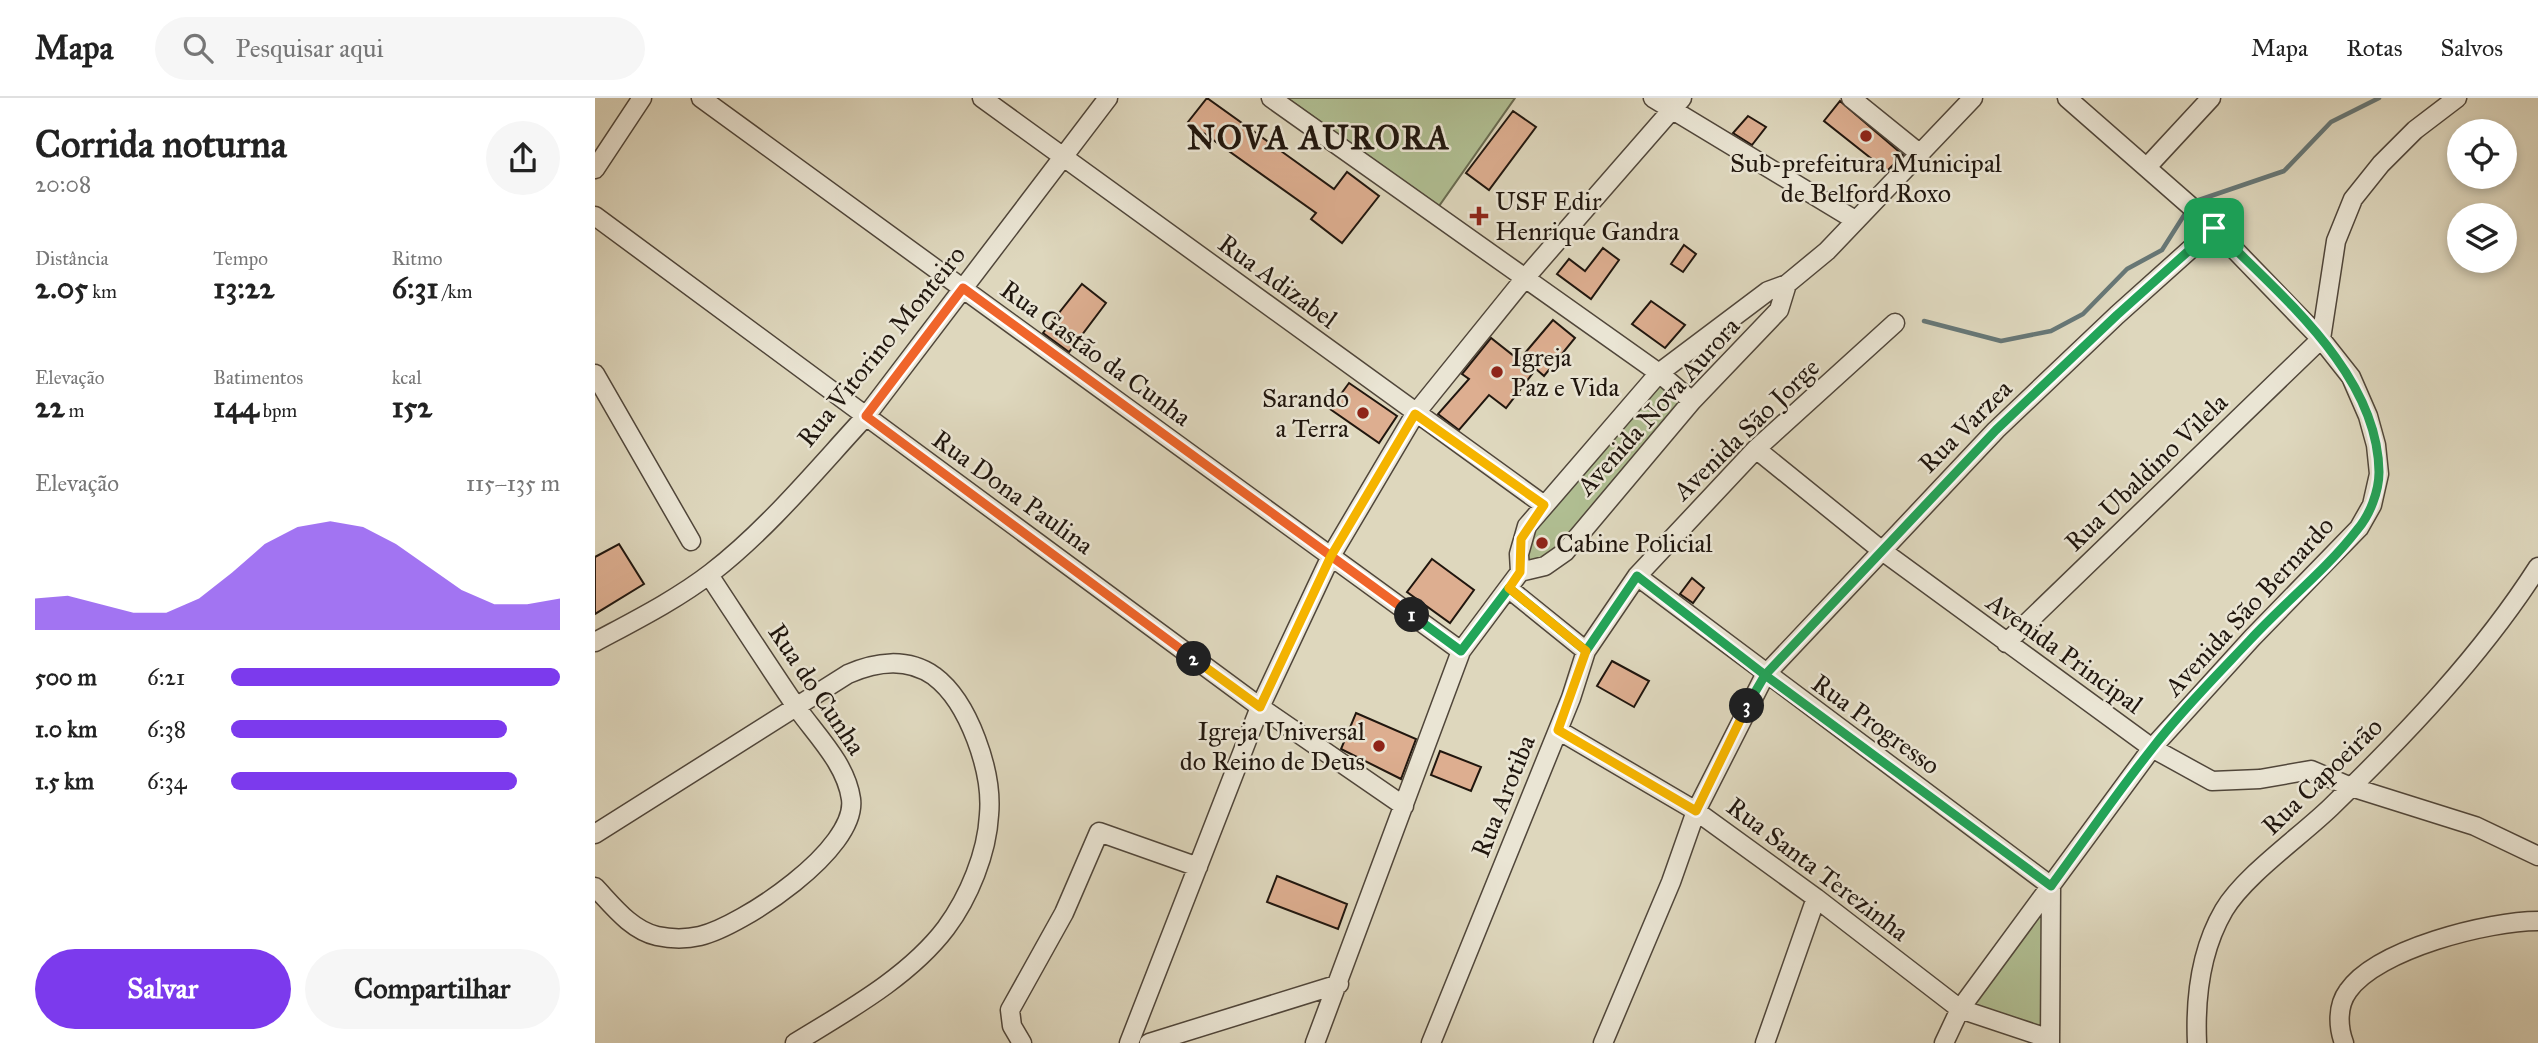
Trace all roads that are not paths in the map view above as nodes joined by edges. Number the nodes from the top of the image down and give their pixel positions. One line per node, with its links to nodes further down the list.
1 (642, 98): 16 (street)
2 (701, 98): 22 (street, Rua Gastão da Cunha)
3 (982, 98): 14 (street, Rua Adizabel)
4 (1108, 98): 14 (street, Rua Vitorino Monteiro)
5 (1272, 98): 20 (street)
6 (1653, 98): 12 (street)
7 (1850, 98): 13 (street)
8 (1973, 98): 13 (street, Avenida Nova Aurora)
9 (2067, 98): 15 (street, Avenida São Bernardo)
10 (2211, 98): 15 (street)
11 (2457, 98): 24 (street)
12 (1677, 105): 18 (street); 20 (street)
13 (1919, 153): 18 (street, Avenida Nova Aurora)
14 (1062, 155): 22 (street, Rua Vitorino Monteiro); 28 (street, Rua Adizabel)
15 (2147, 167): 19 (street, Avenida São Bernardo)
16 (595, 169)
17 (595, 216): 29 (street, Rua Dona Paulina)
18 (1855, 220): 21 (street, Avenida Nova Aurora)
19 (2209, 223): 24 (street, Avenida São Bernardo); 33 (street, Rua Varzea)
20 (1525, 278): 25 (street); 28 (street)
21 (1787, 284): 25 (street, Avenida Nova Aurora); 27 (street, Avenida Nova Aurora)
22 (963, 288): 29 (street, Rua Vitorino Monteiro); 34 (street, Rua Gastão da Cunha)
23 (1895, 323): 30 (street, Avenida São Jorge)
24 (2321, 339): 41 (street, Rua Ubaldino Vilela); 48 (street, Avenida São Bernardo)
25 (1658, 373): 27 (street); 31 (street, Avenida Nova Aurora)
26 (595, 374): 32 (street)
27 (1692, 401): 36 (street, Avenida Nova Aurora)
28 (1415, 414): 31 (street, Rua Adizabel); 34 (street)
29 (866, 416): 37 (street, Rua Vitorino Monteiro); 45 (street, Rua Dona Paulina)
30 (1756, 449): 33 (street, Avenida Principal); 38 (street, Avenida São Jorge)
31 (1544, 505): 36 (street, Avenida Nova Aurora)
32 (691, 541)
33 (1881, 550): 41 (street, Avenida Principal); 44 (street, Rua Varzea)
34 (1331, 556): 42 (street, Rua Gastão da Cunha); 45 (street)
35 (2538, 567): 49 (street, Rua Capoeirão)
36 (1520, 572): 39 (street)
37 (709, 575): 40 (street, Rua Vitorino Monteiro); 46 (street, Rua do Cunha)
38 (1637, 576): 43 (street, Rua Arotiba); 44 (street, Rua Progresso)
39 (1509, 588): 42 (street); 43 (street)
40 (595, 642)
41 (2006, 643): 48 (street, Avenida Principal)
42 (1461, 651): 50 (street)
43 (1586, 651): 47 (street, Rua Arotiba)
44 (1765, 675): 51 (street, Rua Varzea); 55 (street, Rua Progresso)
45 (1260, 707): 50 (street, Rua Dona Paulina); 54 (street)
46 (798, 709): 52 (street); 56 (street, Rua do Cunha); 62 (street)
47 (1558, 730): 51 (street, Rua Santa Terezinha); 67 (street, Rua Arotiba)
48 (2152, 748): 49 (street, Avenida Principal); 55 (street, Avenida São Bernardo)
49 (2351, 787): 53 (street, Avenida Principal); 71 (street, Rua Capoeirão)
50 (1404, 806): 59 (street)
51 (1696, 811): 57 (street, Rua Santa Terezinha); 68 (street, Rua Varzea)
52 (595, 834)
53 (2538, 856)
54 (1198, 867): 63 (street); 64 (street)
55 (2051, 886): 60 (street, Avenida São Bernardo); 61 (street)
56 (595, 887)
57 (1816, 898): 60 (street, Rua Santa Terezinha); 69 (street)
58 (2538, 921): 72 (street)
59 (1339, 984): 65 (street); 66 (street)
60 (1960, 1009): 61 (street, Rua Santa Terezinha); 70 (street, Avenida São Bernardo)
61 (2050, 1041)
62 (795, 1043)
63 (1022, 1043)
64 (1129, 1043)
65 (1149, 1043)
66 (1315, 1043)
67 (1431, 1043)
68 (1604, 1043)
69 (1765, 1043)
70 (1944, 1043)
71 (2197, 1043)
72 (2344, 1043)

